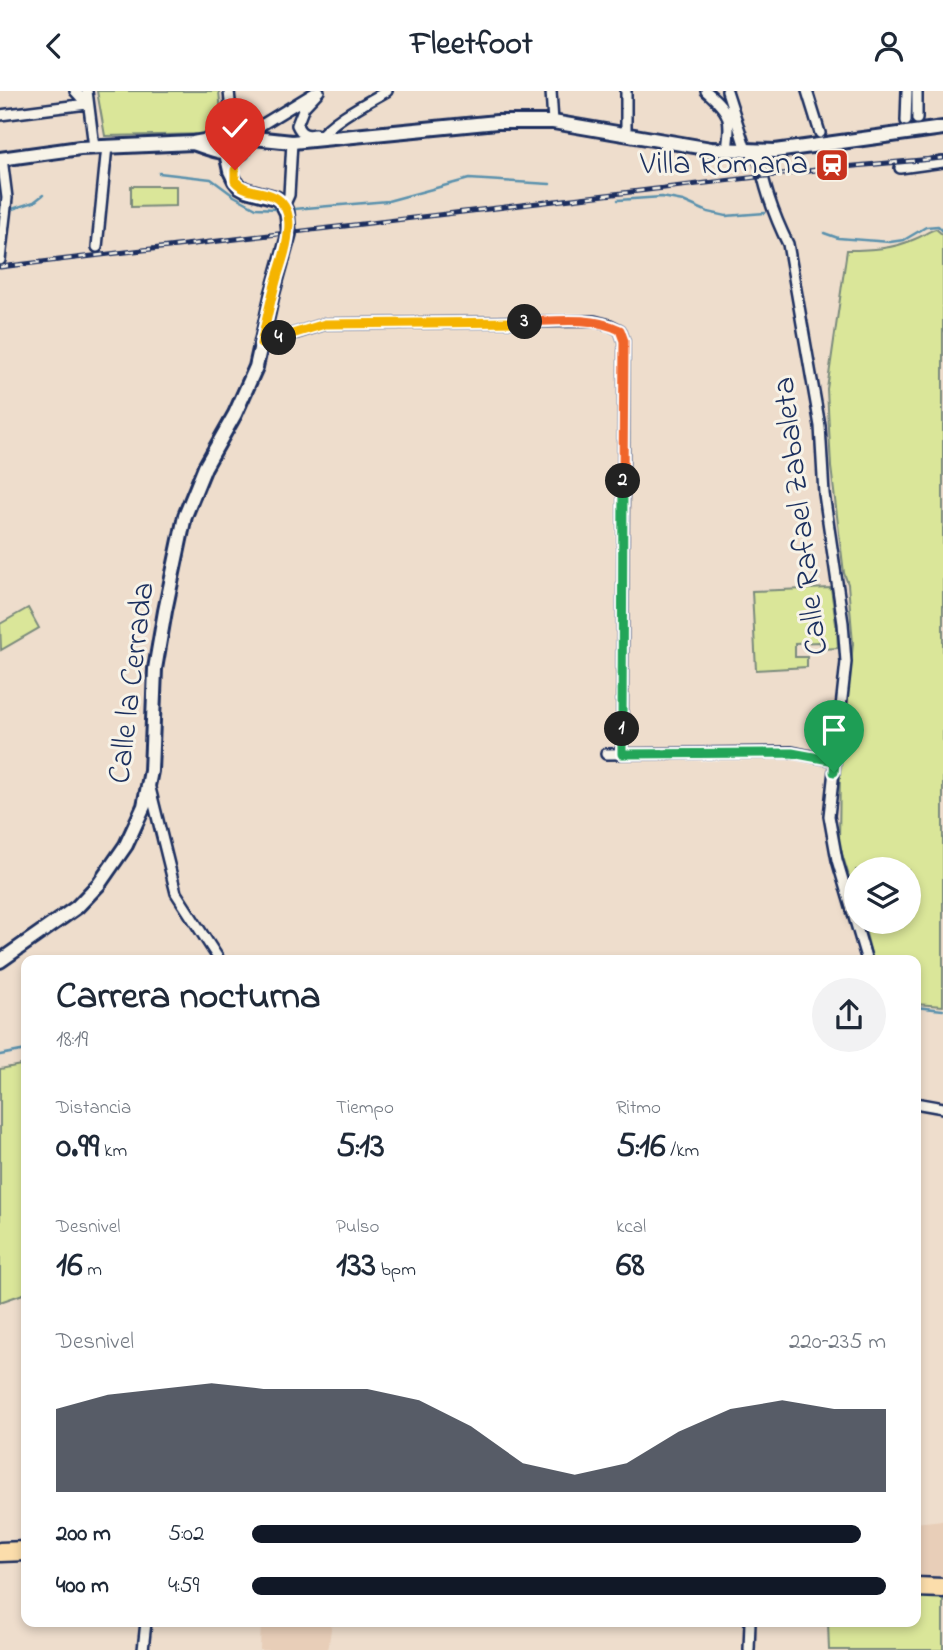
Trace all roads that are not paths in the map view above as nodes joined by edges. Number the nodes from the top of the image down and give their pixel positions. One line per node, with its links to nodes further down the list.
1 (75, 91): 15 (street)
2 (87, 91): 15 (street)
3 (229, 91): 14 (street)
4 (319, 91): 13 (street); 25 (street)
5 (387, 91): 25 (street)
6 (551, 91): 21 (street)
7 (626, 91): 24 (street)
8 (707, 91): 16 (street)
9 (727, 91): 17 (street, Calle Rafael Zabaleta)
10 (807, 91): 23 (street)
11 (907, 91): 20 (street)
12 (917, 91): 19 (street)
13 (303, 95): 29 (street)
14 (229, 103): 26 (street); 29 (street)
15 (87, 104): 18 (street); 30 (street)
16 (722, 104): 17 (street); 31 (street)
17 (735, 114): 32 (street, Calle Rafael Zabaleta)
18 (0, 115)
19 (917, 119)
20 (906, 121)
21 (554, 122): 24 (main road); 25 (main road)
22 (943, 128): 32 (main road)
23 (820, 133)
24 (626, 135): 31 (main road)
25 (317, 136): 27 (main road)
26 (220, 137): 28 (main road); 29 (main road); 29 (main road)
27 (288, 142): 29 (main road); 36 (street, Calle la Cerrada)
28 (193, 143): 29 (main road); 30 (main road)
29 (237, 144): 36 (main road)
30 (101, 147): 33 (main road); 37 (street)
31 (727, 150): 32 (main road)
32 (752, 150): 42 (street, Calle Rafael Zabaleta)
33 (1, 159): 38 (street)
34 (943, 162): 35 (street)
35 (900, 168)
36 (284, 205): 39 (main road, Calle la Cerrada)
37 (97, 247)
38 (0, 260)
39 (261, 344): 41 (street); 43 (main road, Calle la Cerrada)
40 (607, 754): 41 (street)
41 (622, 754): 42 (street)
42 (835, 761): 45 (street, Calle Rafael Zabaleta)
43 (149, 783): 44 (street); 46 (main road, Calle la Cerrada)
44 (216, 955)
45 (865, 955)
46 (0, 961)
47 (921, 1105): 48 (street)
48 (943, 1108)
49 (21, 1551): 50 (highway)
50 (0, 1552)
51 (921, 1587): 52 (highway)
52 (943, 1588)
53 (145, 1627): 55 (street)
54 (750, 1627): 56 (street)
55 (143, 1650)
56 (748, 1650)

